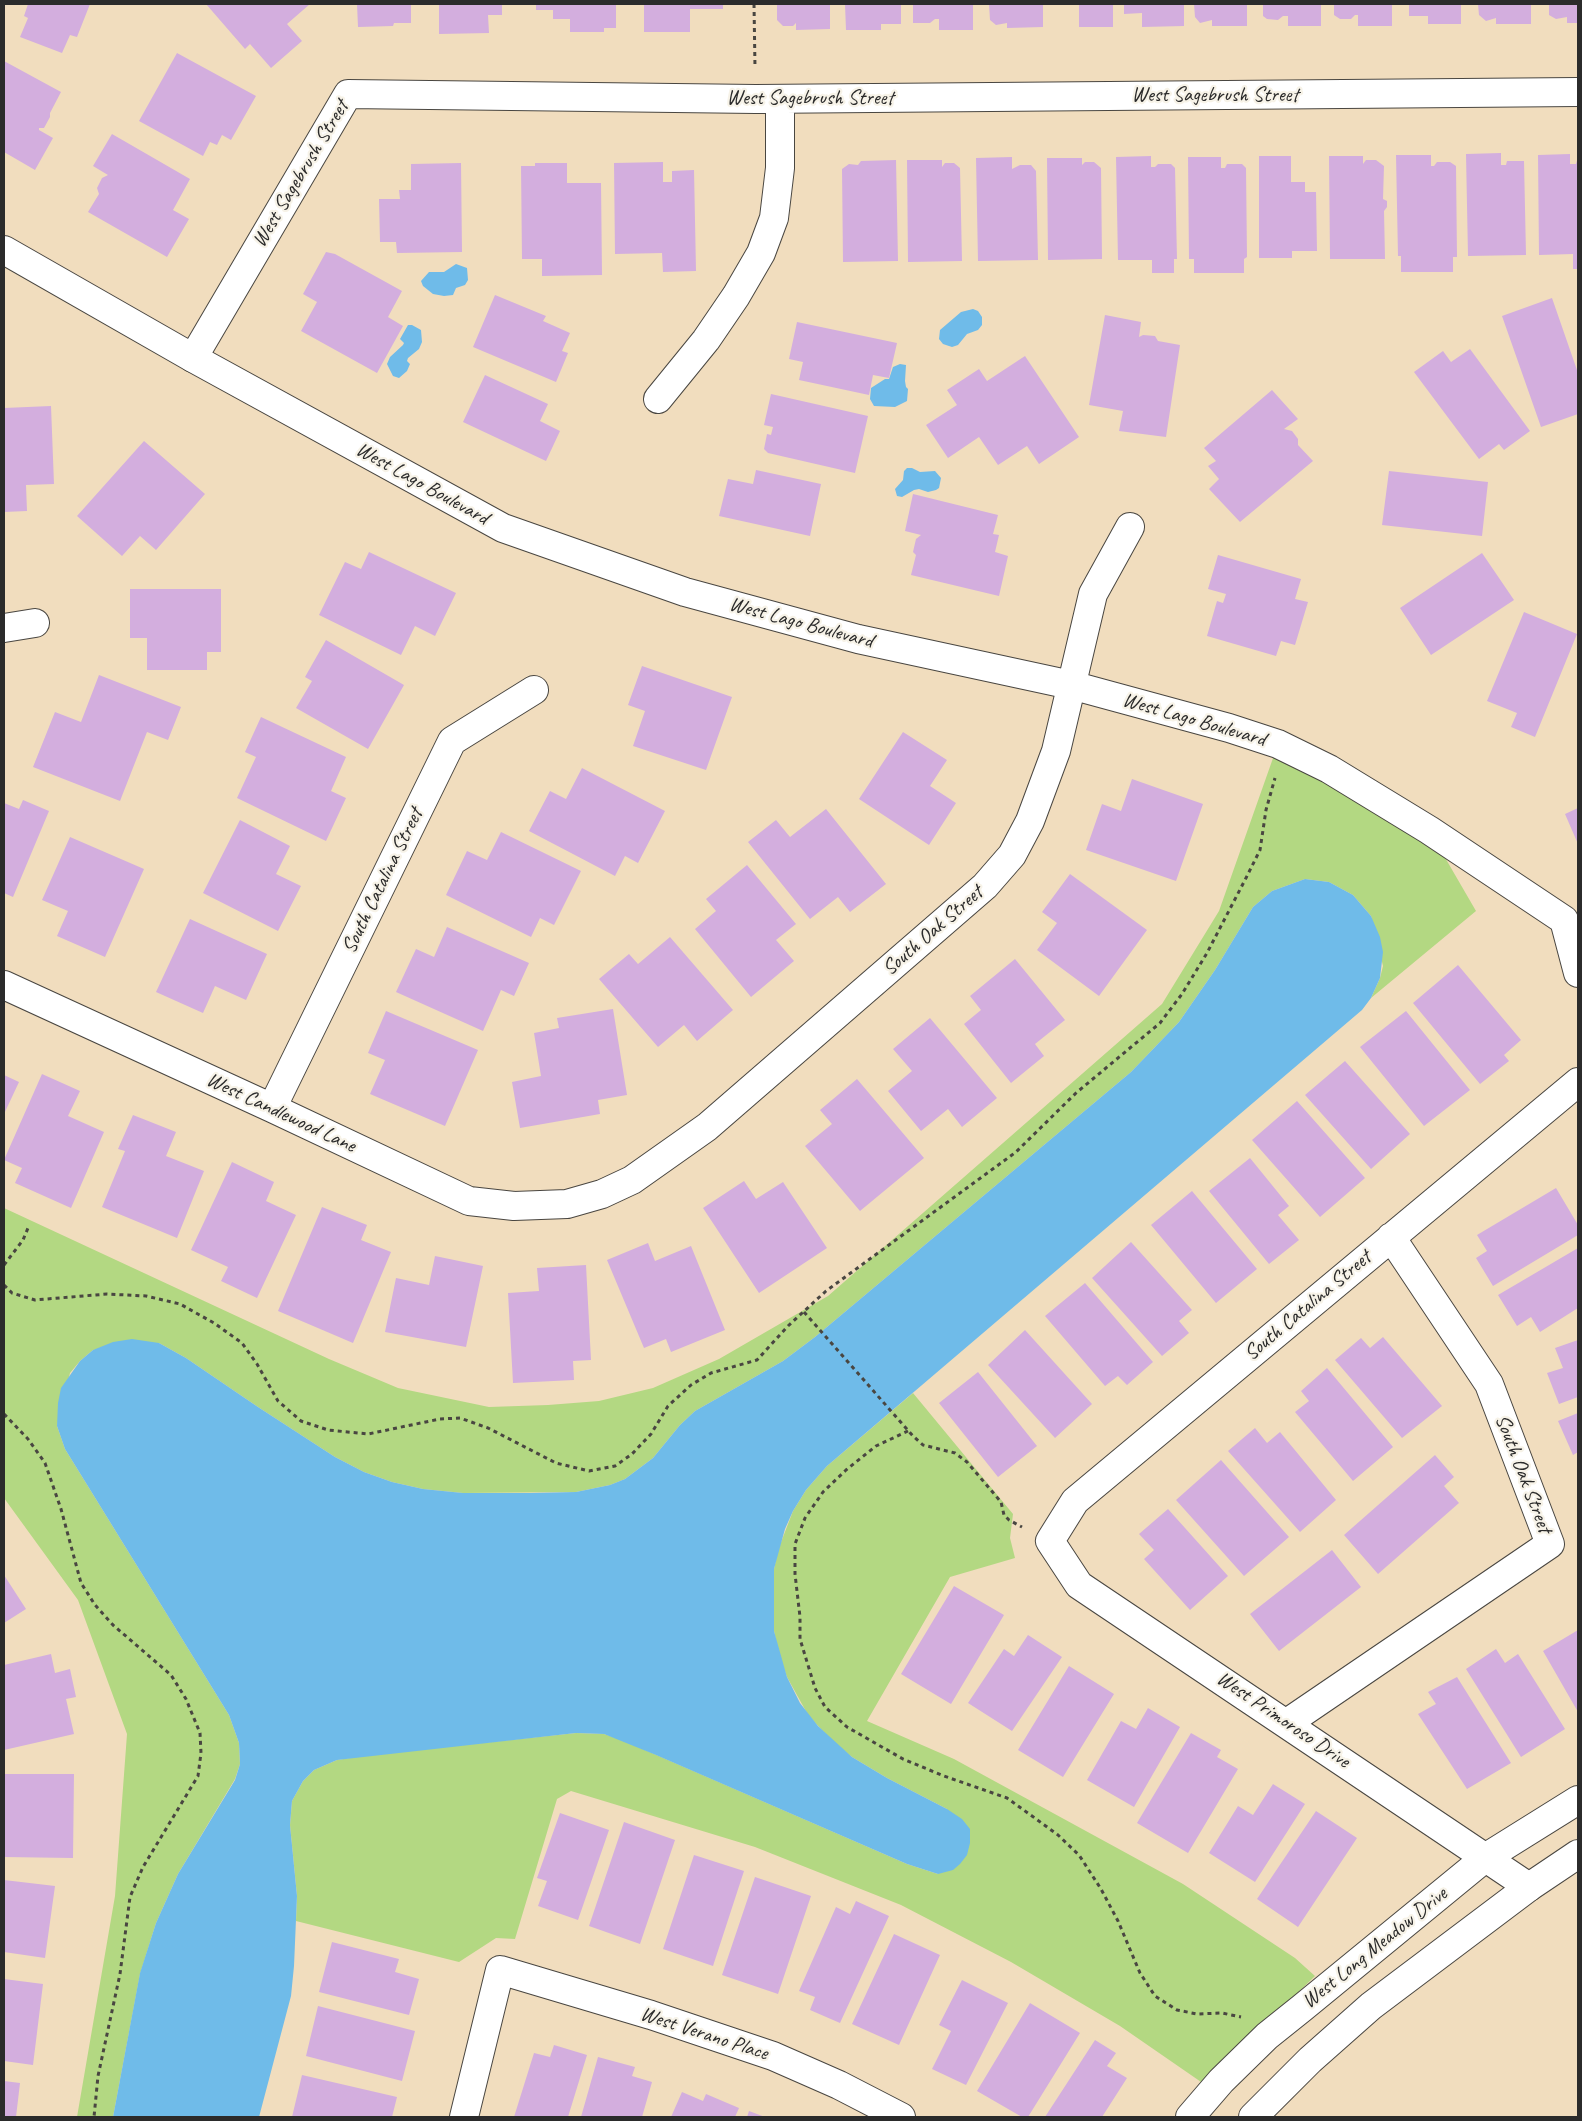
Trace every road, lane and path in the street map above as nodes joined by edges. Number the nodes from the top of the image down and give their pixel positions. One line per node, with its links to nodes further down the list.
1 (754, 4): 3 (path)
2 (1578, 92): 3 (street, West Sagebrush Street)
3 (768, 99): 5 (street, West Sagebrush Street); 6 (street)
4 (4, 250): 5 (street, West Lago Boulevard)
5 (192, 358): 10 (street, West Lago Boulevard)
6 (658, 399)
7 (1130, 527): 10 (street, South Oak Street)
8 (35, 623): 9 (street)
9 (4, 628)
10 (1071, 685): 12 (street, West Lago Boulevard); 17 (street, South Oak Street)
11 (534, 690): 16 (street, South Catalina Street)
12 (1287, 748): 13 (street, West Lago Boulevard); 22 (path)
13 (1578, 973)
14 (4, 985): 16 (street, West Candlewood Lane)
15 (1578, 1082): 19 (street, South Catalina Street)
16 (272, 1108): 17 (street, West Candlewood Lane)
17 (567, 1204)
18 (28, 1228): 20 (path)
19 (1391, 1237): 25 (street, South Catalina Street); 26 (street, South Oak Street)
20 (4, 1265)
21 (4, 1285): 22 (path)
22 (804, 1312): 24 (path)
23 (4, 1414): 33 (path)
24 (908, 1430): 25 (path); 31 (path)
25 (1050, 1541): 26 (street, West Primoroso Drive)
26 (1287, 1723): 29 (street, West Primoroso Drive)
27 (1578, 1800): 29 (street, West Long Meadow Drive)
28 (1578, 1854): 30 (street, West Long Meadow Drive)
29 (1485, 1858): 30 (street, West Primoroso Drive); 31 (street, West Long Meadow Drive)
30 (1529, 1887): 36 (street, West Long Meadow Drive)
31 (1267, 2036): 35 (street, West Long Meadow Drive)
32 (893, 2115): 34 (street, West Verano Place)
33 (94, 2117)
34 (464, 2117)
35 (1190, 2117)
36 (1253, 2117)

